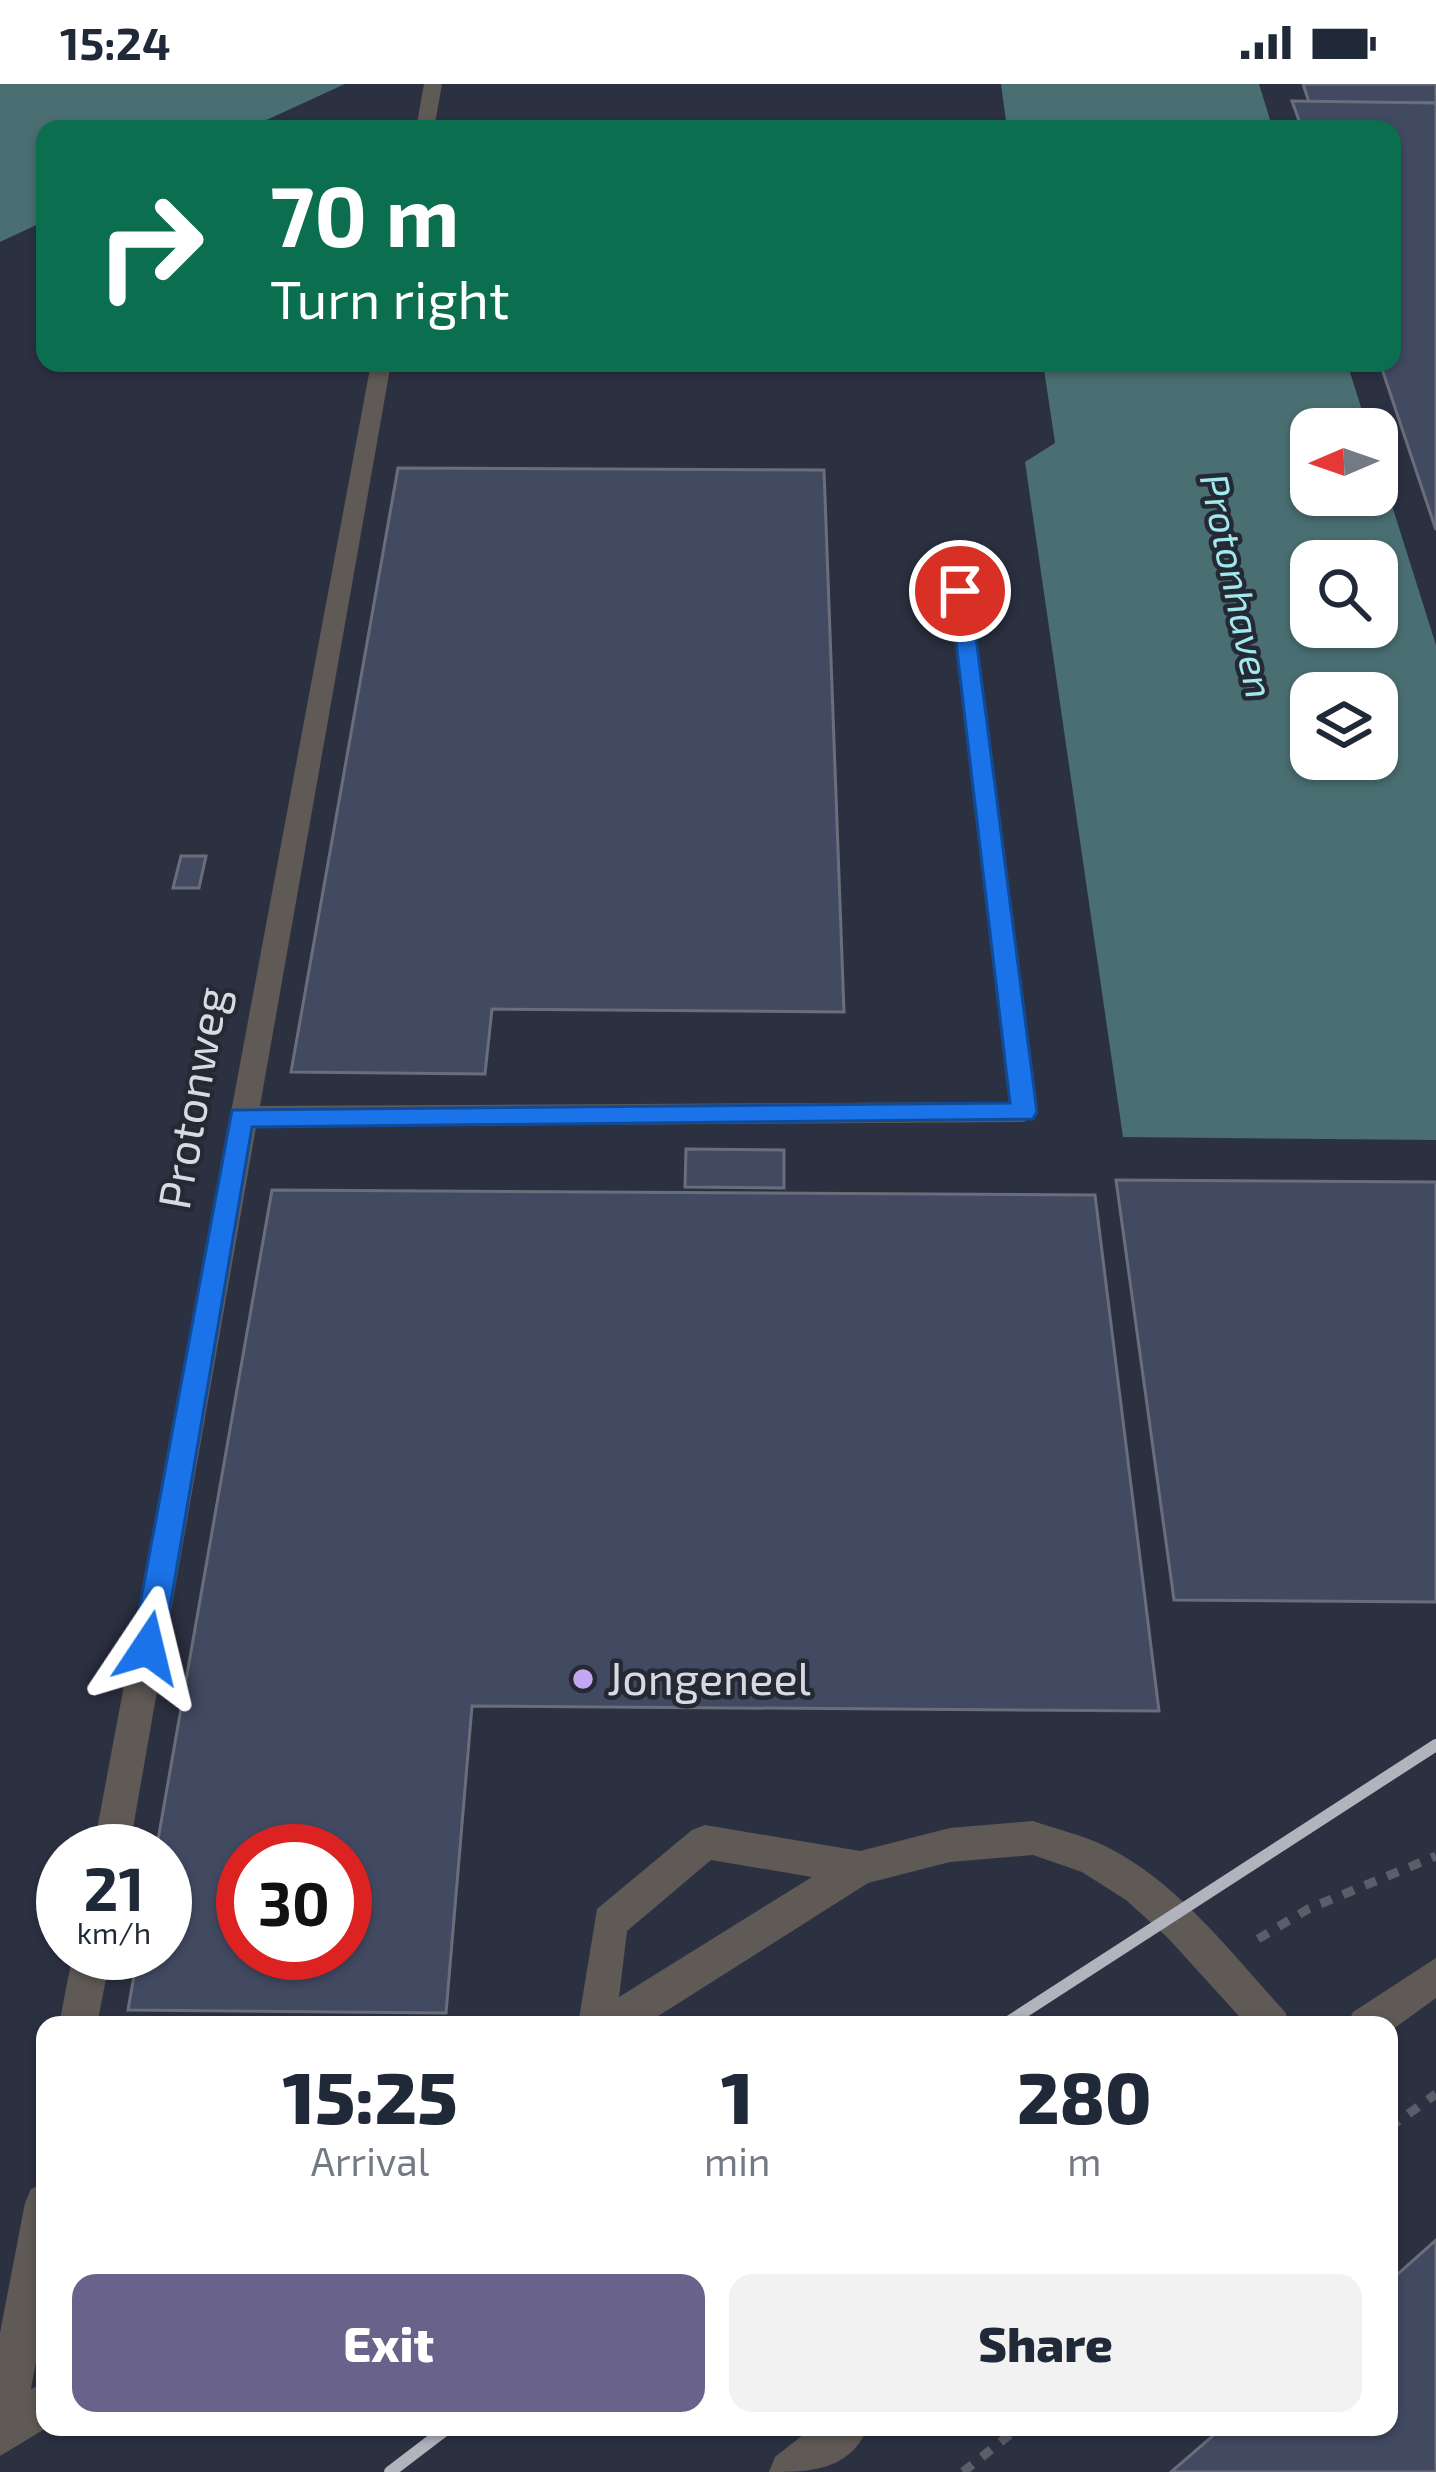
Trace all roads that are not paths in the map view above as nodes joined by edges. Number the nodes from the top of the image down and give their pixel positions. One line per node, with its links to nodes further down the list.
1 (433, 84): 2 (street)
2 (426, 120)
3 (379, 372): 5 (street, Protonweg)
4 (960, 591): 5 (street)
5 (241, 1117): 6 (street, Protonweg)
6 (116, 1824)
7 (860, 1868): 11 (street); 12 (street); 13 (street)
8 (1436, 1976): 14 (street)
9 (87, 1980): 10 (street)
10 (80, 2016)
11 (598, 2016)
12 (623, 2016)
13 (1264, 2016)
14 (1379, 2016)
15 (36, 2251): 17 (street)
16 (36, 2410): 17 (street)
17 (1, 2434)
18 (836, 2436): 19 (street)
19 (790, 2472)

